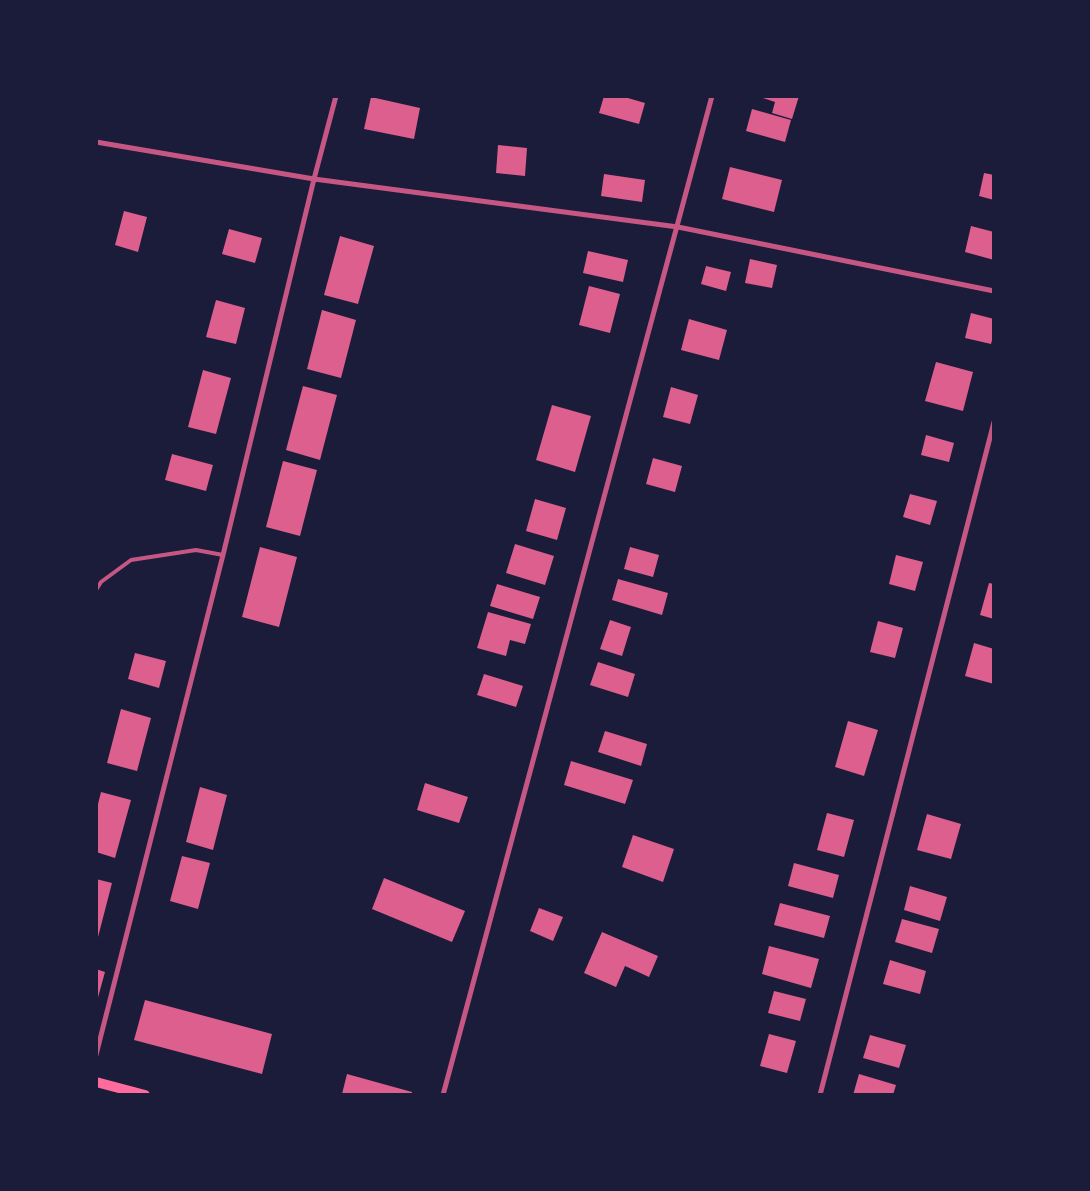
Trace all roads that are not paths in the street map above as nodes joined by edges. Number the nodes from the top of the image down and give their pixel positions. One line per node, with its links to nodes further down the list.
1 (336, 96): 4 (street)
2 (712, 96): 5 (street)
3 (96, 142): 4 (street)
4 (314, 179): 5 (street); 8 (street)
5 (678, 226): 6 (street); 13 (street)
6 (994, 291)
7 (994, 422): 14 (street)
8 (223, 555): 9 (lane); 10 (street)
9 (96, 590)
10 (96, 1055)
11 (96, 1082): 12 (main road)
12 (145, 1095)
13 (443, 1095)
14 (820, 1095)

